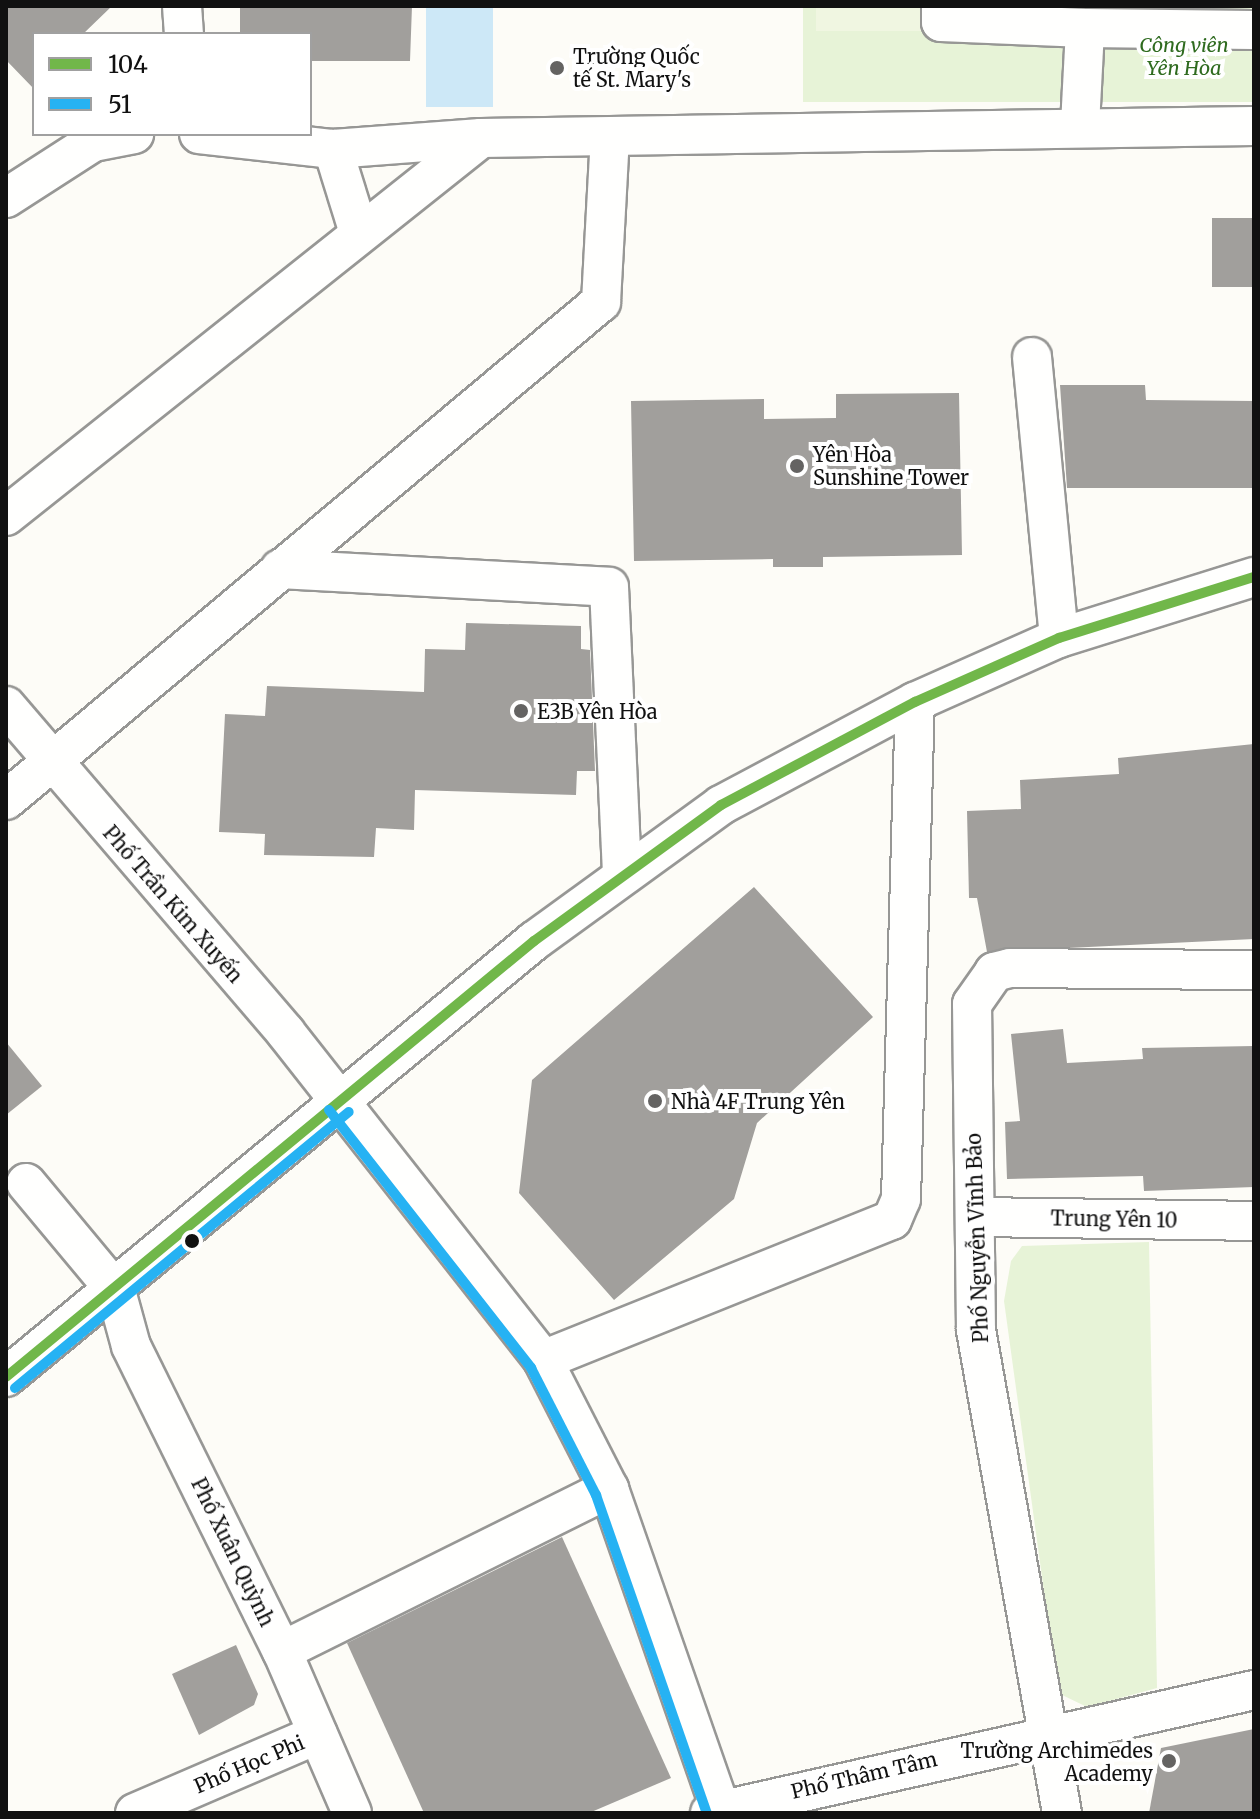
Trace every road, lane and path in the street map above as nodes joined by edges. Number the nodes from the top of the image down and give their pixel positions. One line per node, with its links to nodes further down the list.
1 (182, 6): 6 (street)
2 (941, 6): 3 (street)
3 (1026, 16): 4 (street)
4 (1085, 28): 5 (street); 7 (street)
5 (1254, 30)
6 (184, 32)
7 (1080, 125): 8 (street); 12 (street)
8 (1254, 126)
9 (124, 136): 14 (street)
10 (217, 136): 13 (street)
11 (481, 138): 12 (street); 13 (street); 15 (street)
12 (610, 138): 18 (street)
13 (333, 149): 15 (street)
14 (6, 198)
15 (359, 233): 17 (street)
16 (1032, 357): 20 (street)
17 (6, 516)
18 (280, 569): 23 (street); 25 (street)
19 (1254, 577): 20 (street)
20 (1059, 638): 21 (street)
21 (915, 702): 25 (street); 32 (street)
22 (6, 706): 23 (street, Phố Trần Kim Xuyến)
23 (51, 762): 24 (street); 27 (street, Phố Trần Kim Xuyến)
24 (6, 800)
25 (622, 872): 27 (street)
26 (1254, 970): 29 (street, Phố Nguyễn Vĩnh Bảo)
27 (340, 1101): 31 (street); 32 (street, Phố Trần Kim Xuyến)
28 (26, 1183): 31 (street)
29 (975, 1217): 30 (street, Trung Yên 10); 38 (street, Phố Nguyễn Vĩnh Bảo)
30 (1254, 1221)
31 (116, 1291): 33 (street); 35 (street, Phố Xuân Quỳnh)
32 (543, 1360): 34 (street, Phố Trần Kim Xuyến)
33 (6, 1377)
34 (609, 1489): 35 (street); 39 (street, Phố Trần Kim Xuyến)
35 (282, 1651): 37 (street, Phố Xuân Quỳnh)
36 (1254, 1690): 38 (street, Phố Thâm Tâm)
37 (318, 1734): 40 (street, Phố Học Phi); 41 (street, Phố Xuân Quỳnh)
38 (1045, 1734): 39 (street, Phố Thâm Tâm); 42 (street, Phố Nguyễn Vĩnh Bảo)
39 (718, 1811)
40 (135, 1813)
41 (352, 1813)
42 (1062, 1813)

